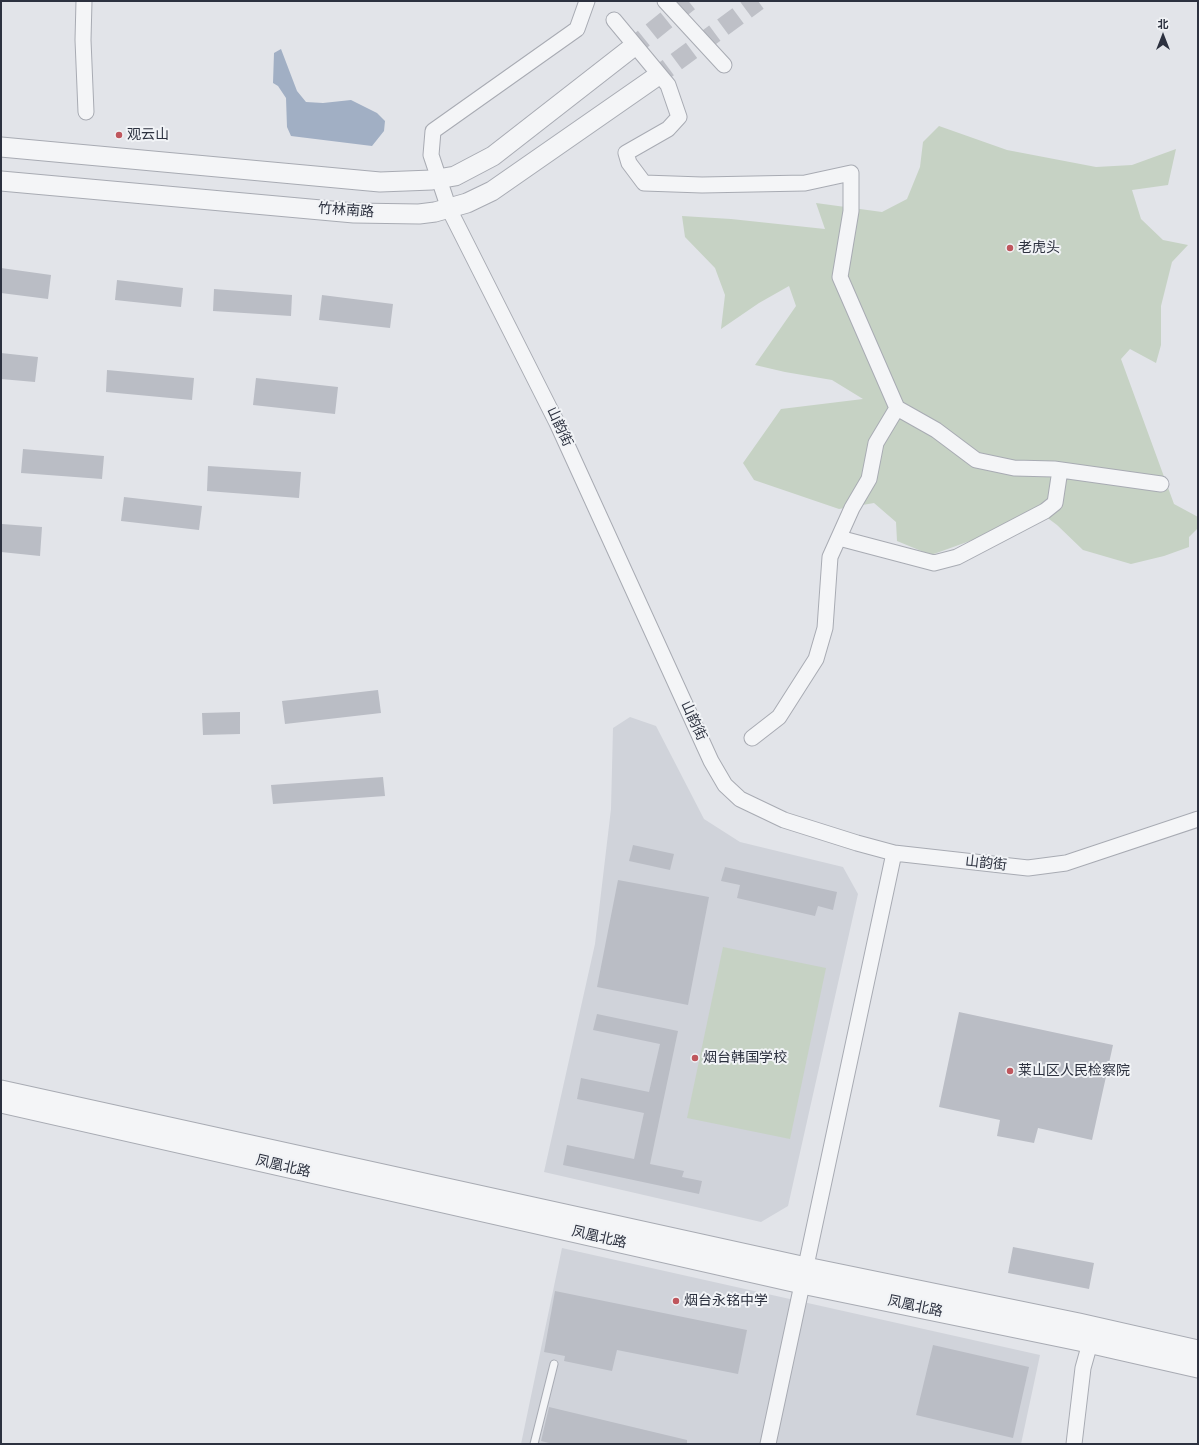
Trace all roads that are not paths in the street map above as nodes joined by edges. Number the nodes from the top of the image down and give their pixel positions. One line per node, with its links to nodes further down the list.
1 (84, 1): 8 (street)
2 (587, 1): 10 (street, 山韵街)
3 (665, 1): 6 (street)
4 (614, 20): 13 (street)
5 (629, 50): 10 (street)
6 (724, 65)
7 (653, 79): 12 (street, 竹林南路)
8 (86, 112)
9 (1, 146): 10 (street)
10 (439, 179): 12 (street, 山韵街)
11 (1, 181): 12 (street, 竹林南路)
12 (449, 209): 19 (street, 山韵街)
13 (896, 408): 14 (street); 16 (street)
14 (1060, 470): 15 (street); 16 (street)
15 (1161, 484)
16 (838, 538): 17 (street)
17 (752, 738)
18 (1198, 819): 19 (street, 山韵街)
19 (894, 853): 22 (street)
20 (1, 1090): 22 (street, 凤凰北路)
21 (1, 1103): 22 (street, 凤凰北路)
22 (804, 1276): 23 (street, 凤凰北路); 24 (street, 凤凰北路); 28 (street)
23 (1090, 1343): 26 (street, 凤凰北路); 29 (street)
24 (1198, 1350)
25 (554, 1364): 27 (lane)
26 (1198, 1368)
27 (534, 1444)
28 (768, 1444)
29 (1074, 1444)

